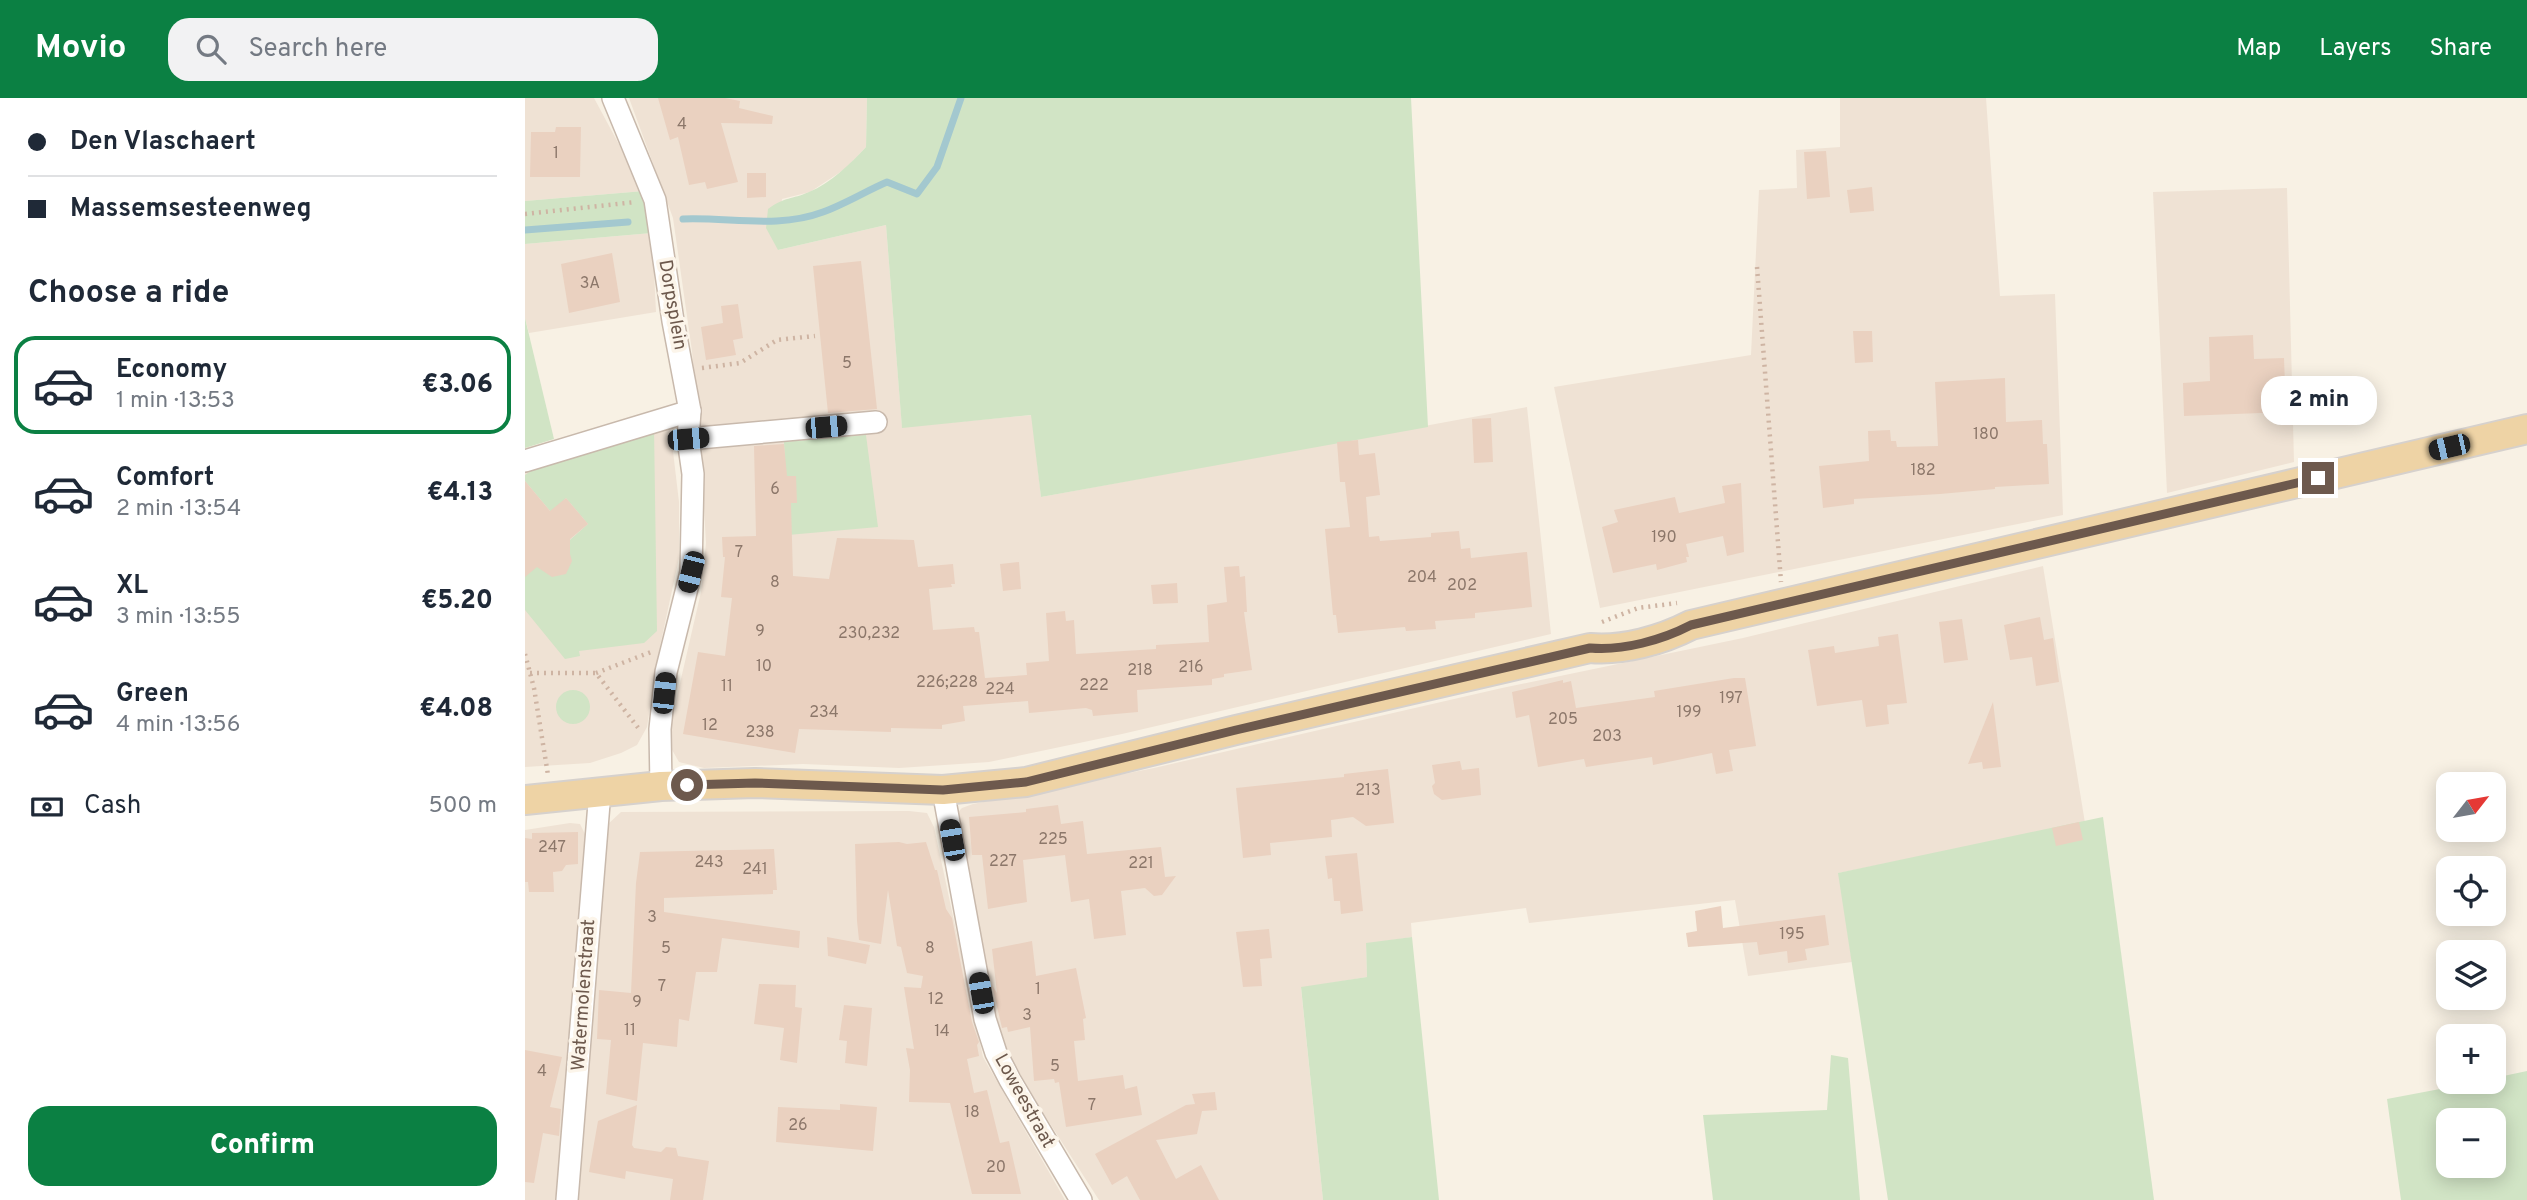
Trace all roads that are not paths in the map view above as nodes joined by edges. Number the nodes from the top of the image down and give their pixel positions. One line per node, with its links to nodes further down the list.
1 (613, 98): 2 (street, Dorpsplein)
2 (690, 411): 5 (street, Dorpsplein); 6 (street)
3 (876, 422): 5 (street)
4 (2527, 429): 8 (main road)
5 (688, 439): 7 (street, Dorpsplein)
6 (525, 461)
7 (661, 786): 8 (main road); 9 (main road)
8 (943, 790): 12 (street, Loweestraat)
9 (600, 791): 10 (main road); 11 (street, Watermolenstraat)
10 (538, 799)
11 (567, 1200)
12 (1081, 1200)

